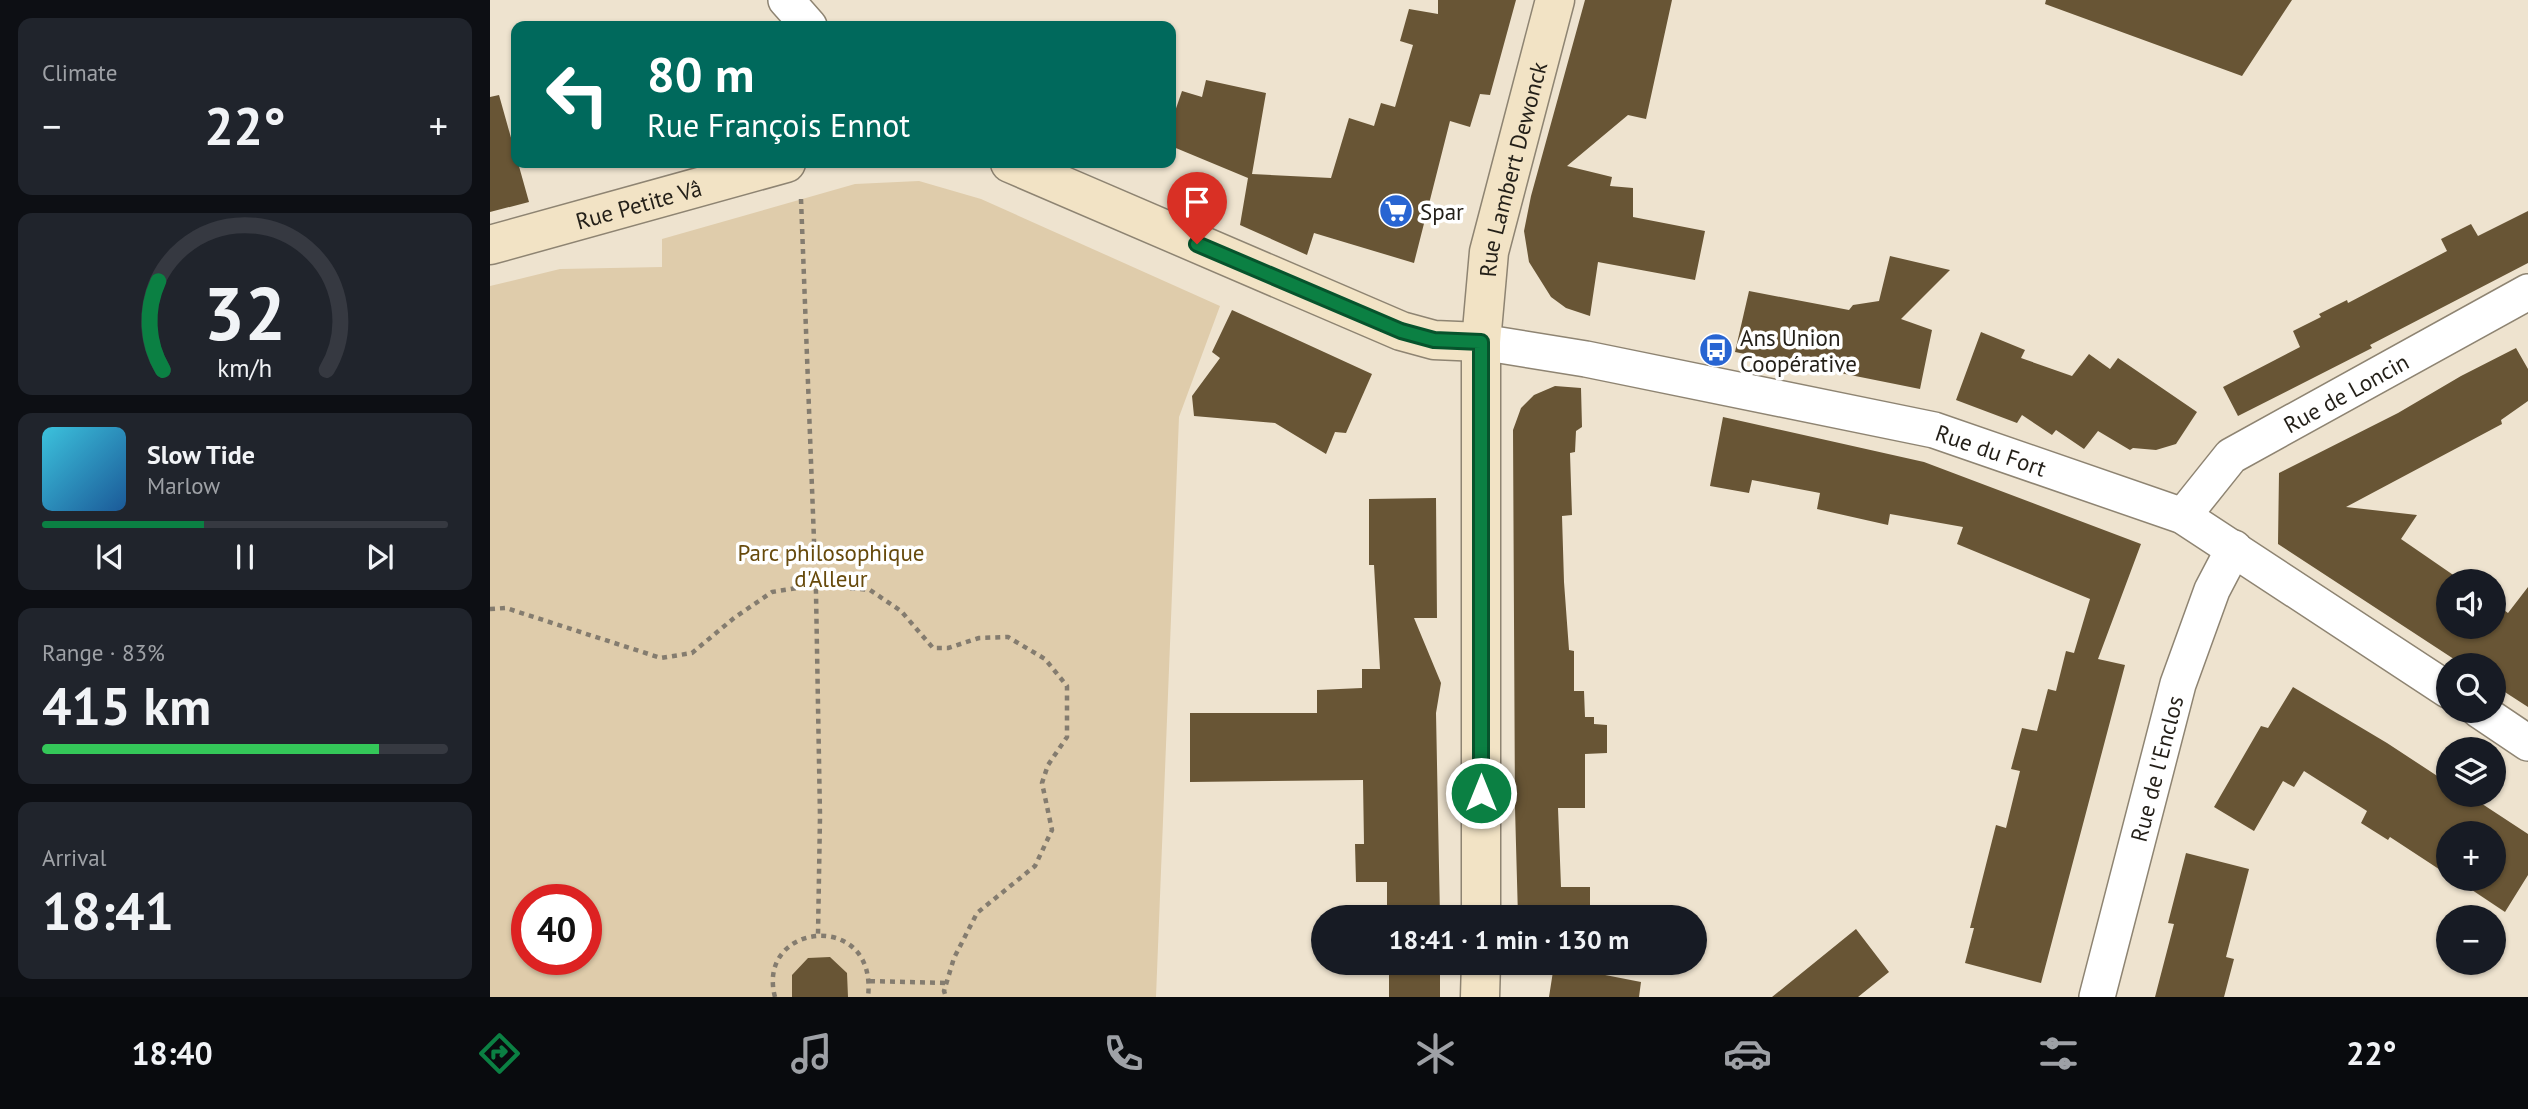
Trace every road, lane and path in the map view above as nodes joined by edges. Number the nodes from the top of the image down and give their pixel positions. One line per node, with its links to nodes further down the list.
1 (786, 0): 3 (street)
2 (1555, 0): 9 (street, Rue Lambert Dewonck)
3 (805, 21)
4 (768, 168): 7 (street, Rue Petite Vâ)
5 (1022, 168): 9 (street)
6 (789, 201): 12 (path)
7 (490, 245)
8 (2528, 292): 10 (street, Rue de Loncin)
9 (1481, 342): 10 (street, Rue du Fort); 17 (street, Rue Lambert Dewonck)
10 (2183, 516): 11 (street, Rue du Fort)
11 (2234, 548): 14 (street, Rue du Fort); 26 (street, Rue de l'Enclos)
12 (816, 585): 13 (path); 18 (path); 21 (path)
13 (490, 609)
14 (2436, 682)
15 (2498, 723): 16 (street)
16 (2528, 743)
17 (1481, 905)
18 (818, 934): 20 (path); 22 (path)
19 (1481, 975): 25 (street)
20 (870, 981): 21 (path); 23 (path)
21 (946, 983): 24 (path)
22 (775, 997)
23 (868, 997)
24 (946, 997)
25 (1480, 997)
26 (2097, 997)

